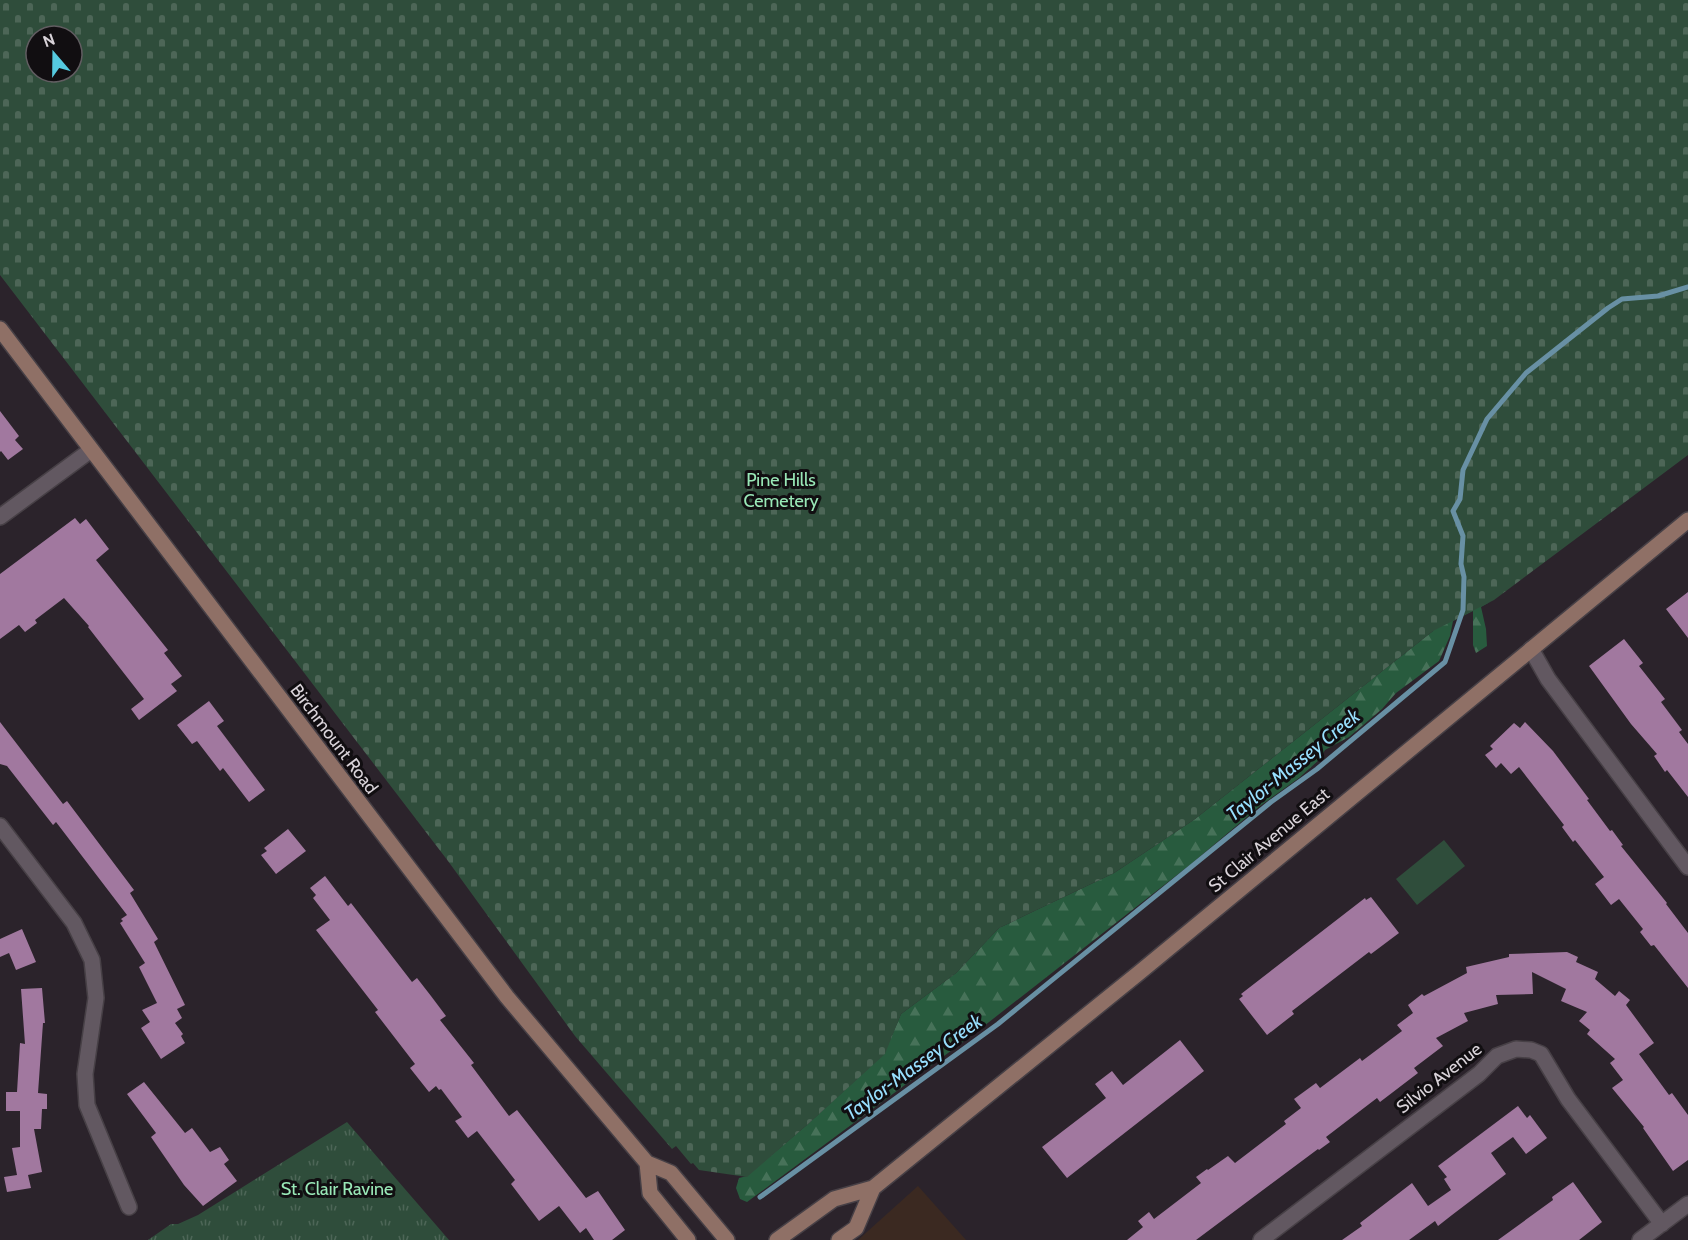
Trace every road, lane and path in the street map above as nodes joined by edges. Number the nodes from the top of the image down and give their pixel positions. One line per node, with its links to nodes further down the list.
1 (0, 329): 2 (main road, Birchmount Road)
2 (91, 450): 3 (street); 8 (main road, Birchmount Road)
3 (0, 517)
4 (1688, 520): 5 (main road, St Clair Avenue East)
5 (1531, 649): 7 (street); 9 (main road, St Clair Avenue East)
6 (0, 826): 11 (street)
7 (1688, 867)
8 (647, 1163): 13 (main road); 14 (main road, Birchmount Road)
9 (873, 1188): 15 (main road, St Clair Avenue East); 16 (main road, St Clair Avenue East)
10 (1688, 1204): 12 (street)
11 (129, 1206)
12 (1662, 1224): 17 (street, Silvio Avenue); 18 (street)
13 (687, 1240)
14 (727, 1240)
15 (777, 1240)
16 (839, 1240)
17 (1261, 1240)
18 (1640, 1240)

